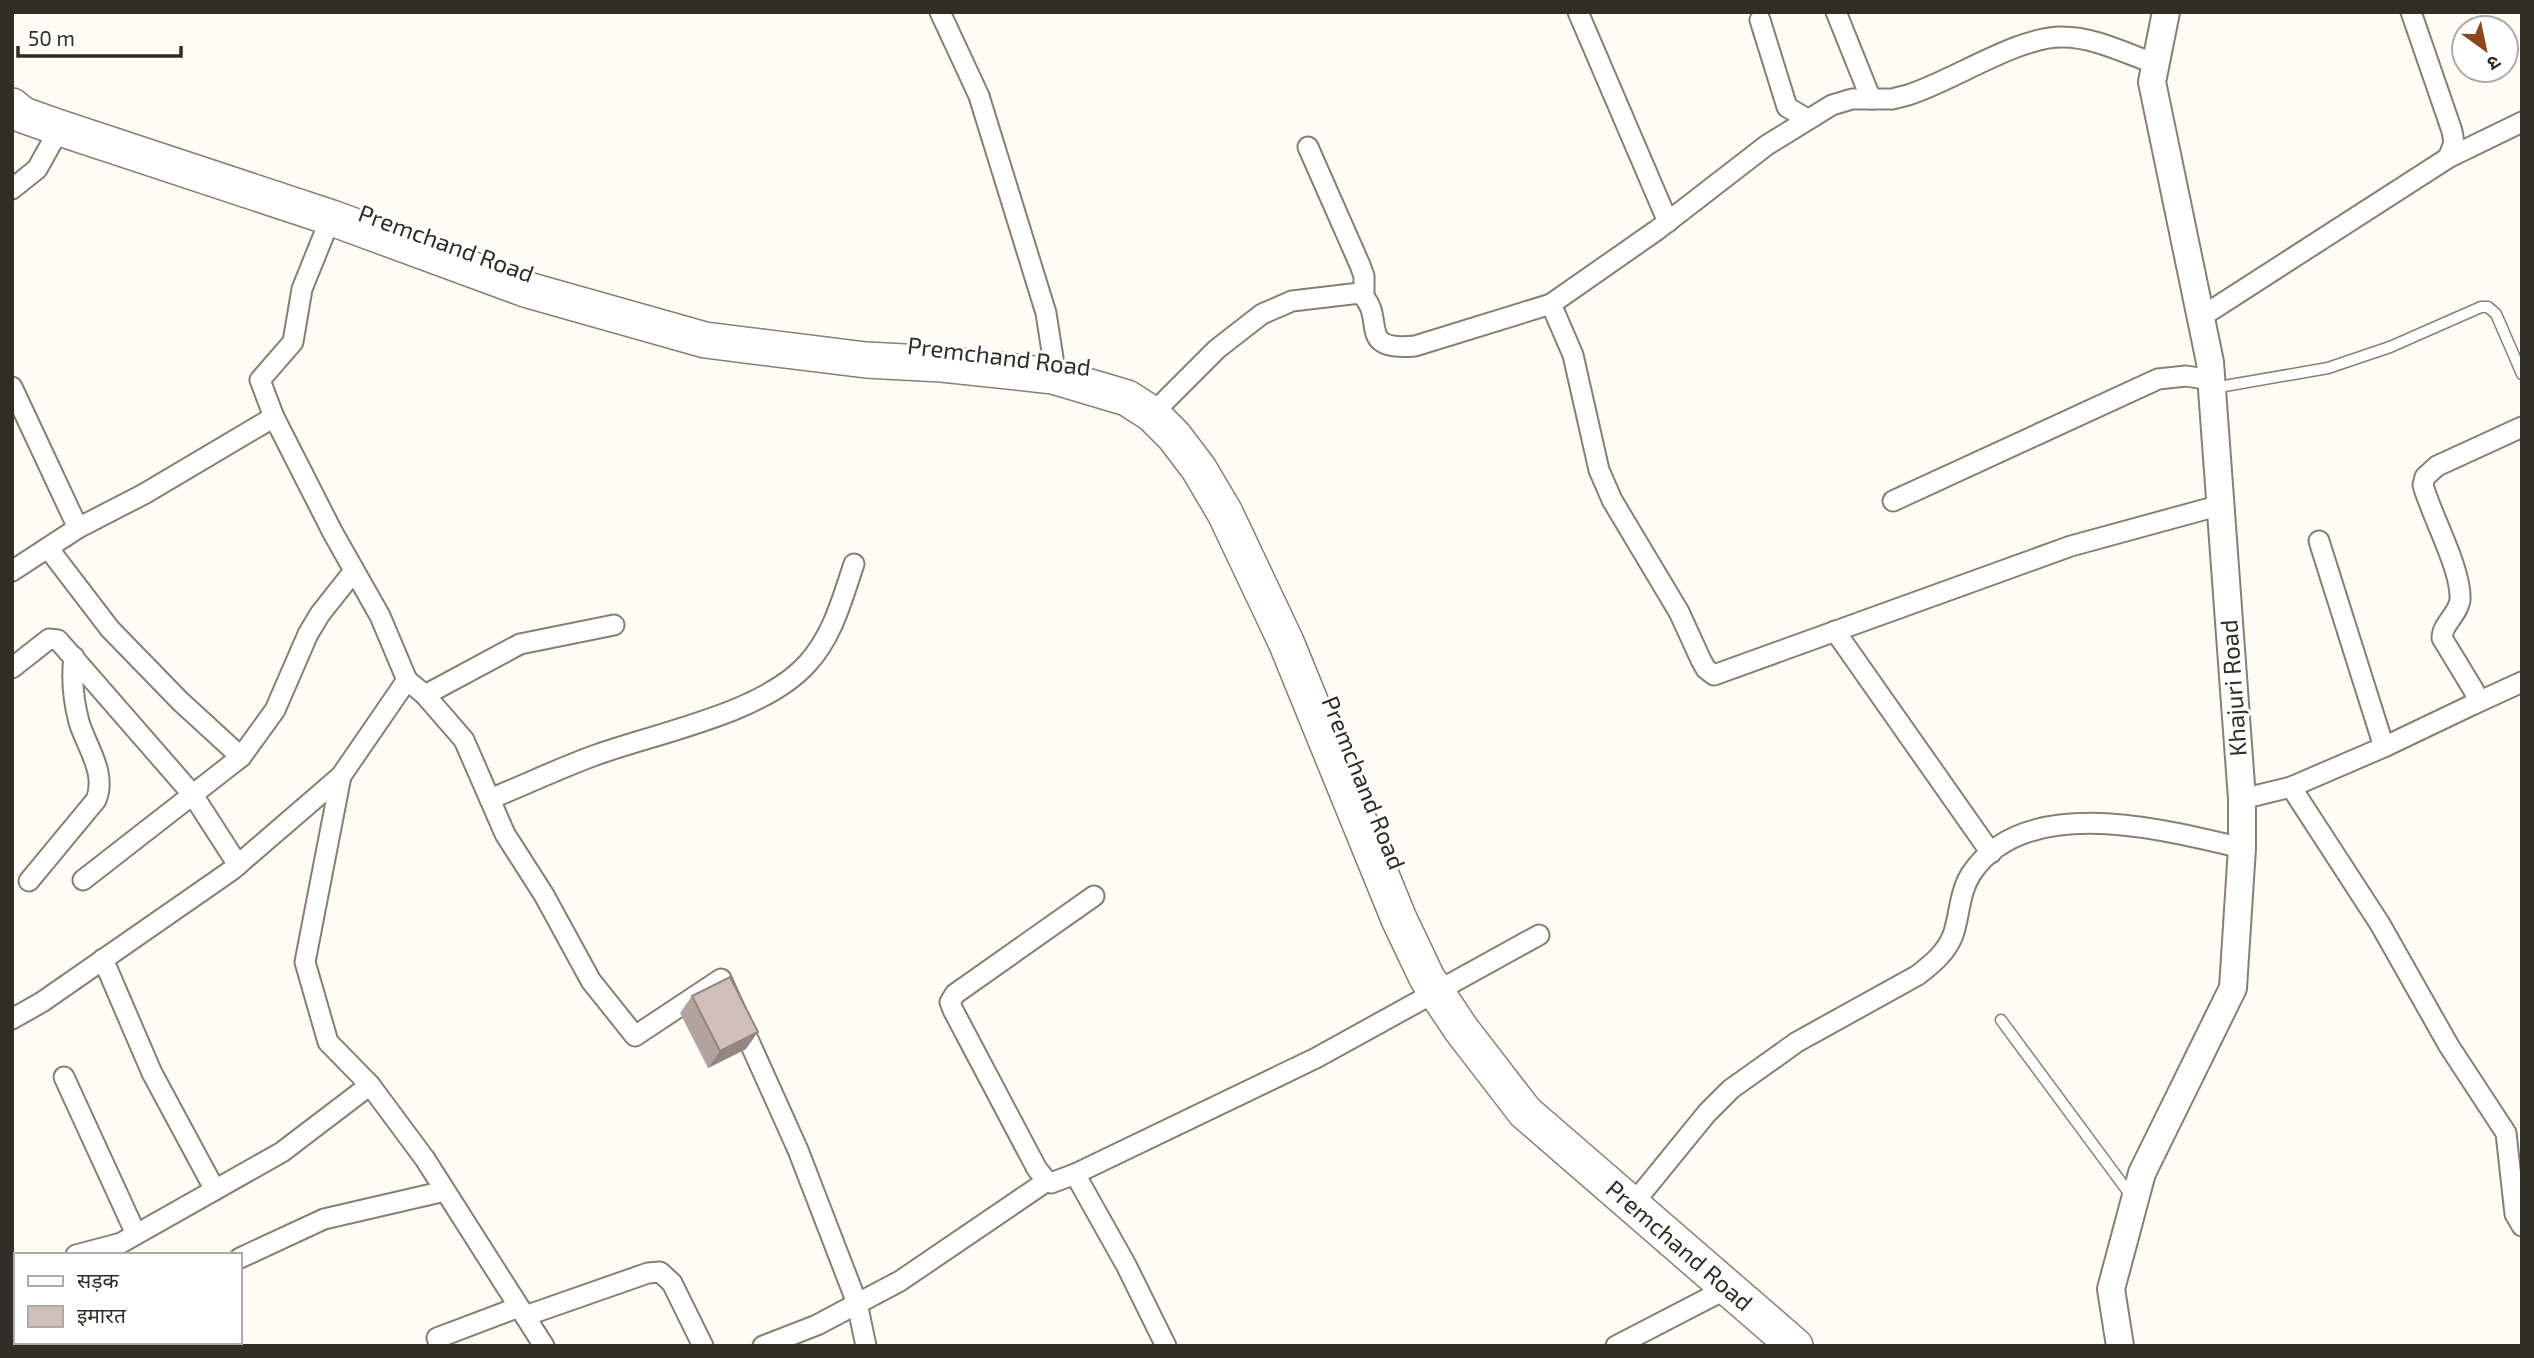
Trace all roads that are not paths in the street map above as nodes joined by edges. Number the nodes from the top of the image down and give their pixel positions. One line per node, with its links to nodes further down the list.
1 (940, 12): 22 (street)
2 (1578, 12): 18 (street)
3 (1836, 12): 9 (street)
4 (2166, 12): 7 (street, Khajuri Road)
5 (2411, 12): 15 (street)
6 (1760, 20): 11 (street)
7 (2156, 64): 9 (street); 21 (street, Khajuri Road)
8 (12, 90): 17 (highway, Premchand Road)
9 (1871, 99): 11 (street)
10 (12, 106): 13 (highway, Premchand Road)
11 (1807, 119): 18 (street)
12 (2522, 122): 15 (street)
13 (60, 128): 16 (street); 17 (highway, Premchand Road)
14 (1307, 147): 19 (street)
15 (2448, 158): 21 (street)
16 (12, 189)
17 (333, 211): 22 (highway, Premchand Road); 26 (highway, Premchand Road); 27 (street)
18 (1668, 222): 20 (street)
19 (1364, 296): 20 (street); 26 (street)
20 (1551, 304): 38 (street)
21 (2201, 317): 24 (street, Khajuri Road)
22 (1053, 358): 26 (highway, Premchand Road)
23 (2522, 374): 24 (lane)
24 (2212, 384): 29 (street); 30 (street, Khajuri Road)
25 (12, 387): 31 (street)
26 (1159, 407): 60 (highway, Premchand Road)
27 (274, 417): 31 (street); 36 (street)
28 (2522, 427): 44 (street)
29 (1892, 501)
30 (2221, 505): 38 (street); 51 (street, Khajuri Road)
31 (78, 528): 33 (street)
32 (2319, 541): 45 (street)
33 (48, 548): 35 (street); 46 (street)
34 (854, 564): 50 (street)
35 (12, 571)
36 (354, 571): 41 (street); 46 (street)
37 (614, 625): 43 (street)
38 (1835, 631): 53 (street)
39 (74, 657): 40 (street); 49 (street); 56 (street)
40 (12, 668)
41 (407, 680): 43 (street); 47 (street)
42 (2522, 682): 44 (street)
43 (425, 695): 50 (street)
44 (2474, 704): 45 (street)
45 (2384, 747): 48 (street)
46 (241, 757): 49 (street)
47 (341, 776): 54 (street); 64 (street)
48 (2291, 787): 51 (street); 71 (street)
49 (193, 795): 54 (street); 55 (street)
50 (489, 799): 76 (street)
51 (2242, 799): 52 (street, Khajuri Road)
52 (2242, 848): 53 (street); 69 (street, Khajuri Road)
53 (1991, 853): 70 (street)
54 (238, 865): 59 (street)
55 (83, 880)
56 (29, 881)
57 (1094, 896): 66 (street)
58 (1539, 935): 60 (street)
59 (103, 959): 61 (street); 67 (street)
60 (1445, 986): 65 (street); 70 (highway, Premchand Road)
61 (12, 1019)
62 (2001, 1020): 69 (lane)
63 (64, 1077): 72 (street)
64 (370, 1085): 67 (street); 68 (street)
65 (1075, 1174): 66 (street); 83 (street)
66 (1046, 1181): 76 (street)
67 (215, 1190): 72 (street)
68 (445, 1191): 74 (street); 77 (street)
69 (2135, 1200): 86 (street, Khajuri Road)
70 (1632, 1205): 75 (highway, Premchand Road)
71 (2522, 1226)
72 (136, 1234): 73 (street)
73 (84, 1253)
74 (242, 1257)
75 (1728, 1288): 84 (street); 85 (highway, Premchand Road)
76 (857, 1303): 81 (street); 82 (street)
77 (522, 1311): 78 (street); 79 (street); 80 (street)
78 (440, 1346)
79 (544, 1346)
80 (703, 1346)
81 (764, 1346)
82 (866, 1346)
83 (1166, 1346)
84 (1616, 1346)
85 (1794, 1346)
86 (2120, 1346)

